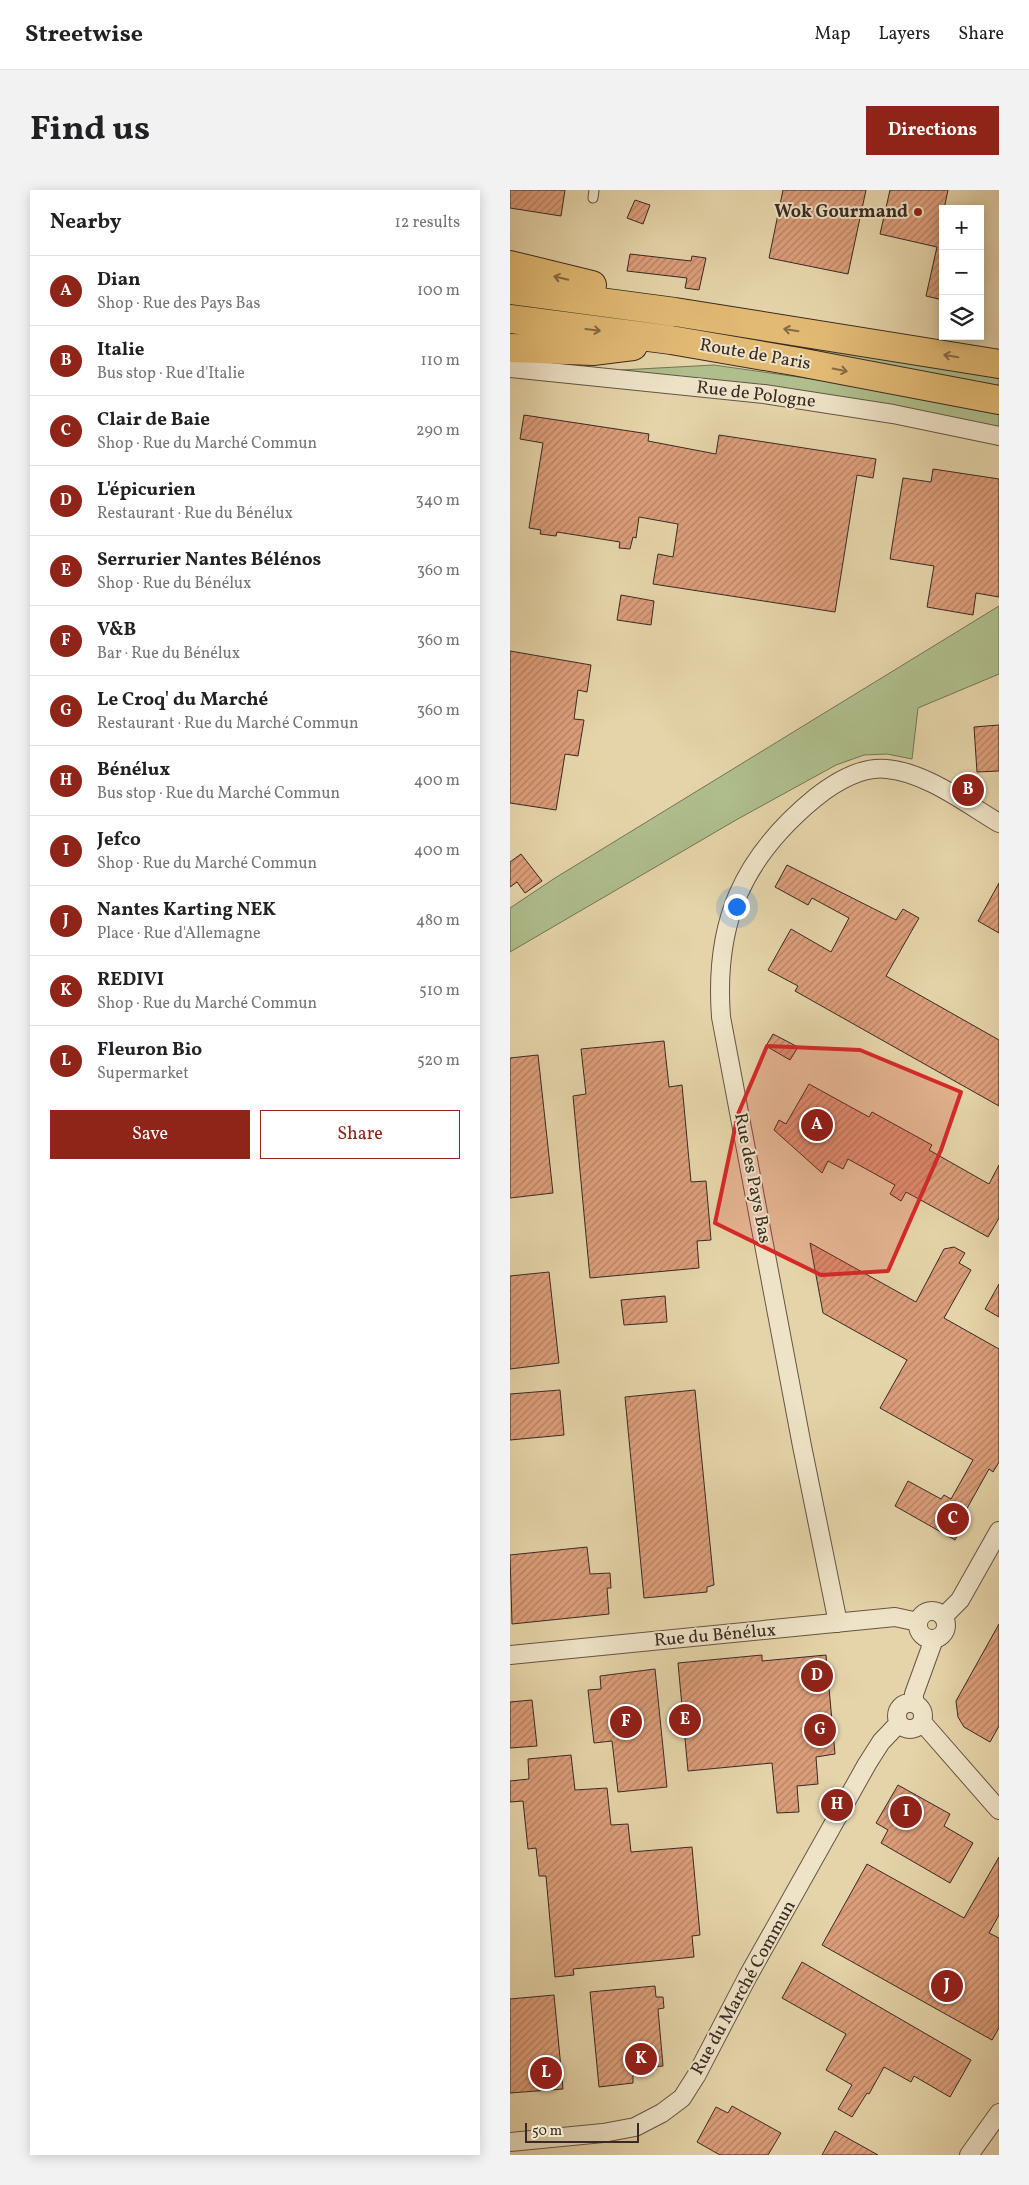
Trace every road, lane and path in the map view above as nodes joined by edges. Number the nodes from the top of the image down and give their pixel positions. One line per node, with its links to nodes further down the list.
1 (510, 264): 3 (main road, one-way to 1)
2 (510, 290): 3 (main road, Route de Paris)
3 (675, 312): 7 (main road, Route de Paris, one-way to 3)
4 (510, 319): 5 (main road, Route de Paris, one-way to 5)
5 (671, 340): 6 (main road); 9 (main road, Route de Paris, one-way to 9)
6 (510, 348)
7 (999, 364)
8 (510, 368): 10 (street, Rue de Pologne)
9 (999, 400)
10 (999, 436)
11 (999, 823): 15 (street, Rue des Pays Bas)
12 (999, 1532): 13 (street)
13 (943, 1617): 14 (street); 16 (street)
14 (918, 1622): 15 (street, Rue du Bénélux); 16 (street)
15 (838, 1623): 17 (street, Rue du Bénélux)
16 (934, 1639): 18 (street)
17 (510, 1655)
18 (914, 1703): 19 (street); 20 (street)
19 (922, 1722): 20 (street); 21 (street)
20 (899, 1724): 23 (street, Rue du Marché Commun)
21 (999, 1810)
22 (999, 2112): 24 (street)
23 (510, 2142)
24 (969, 2155)

